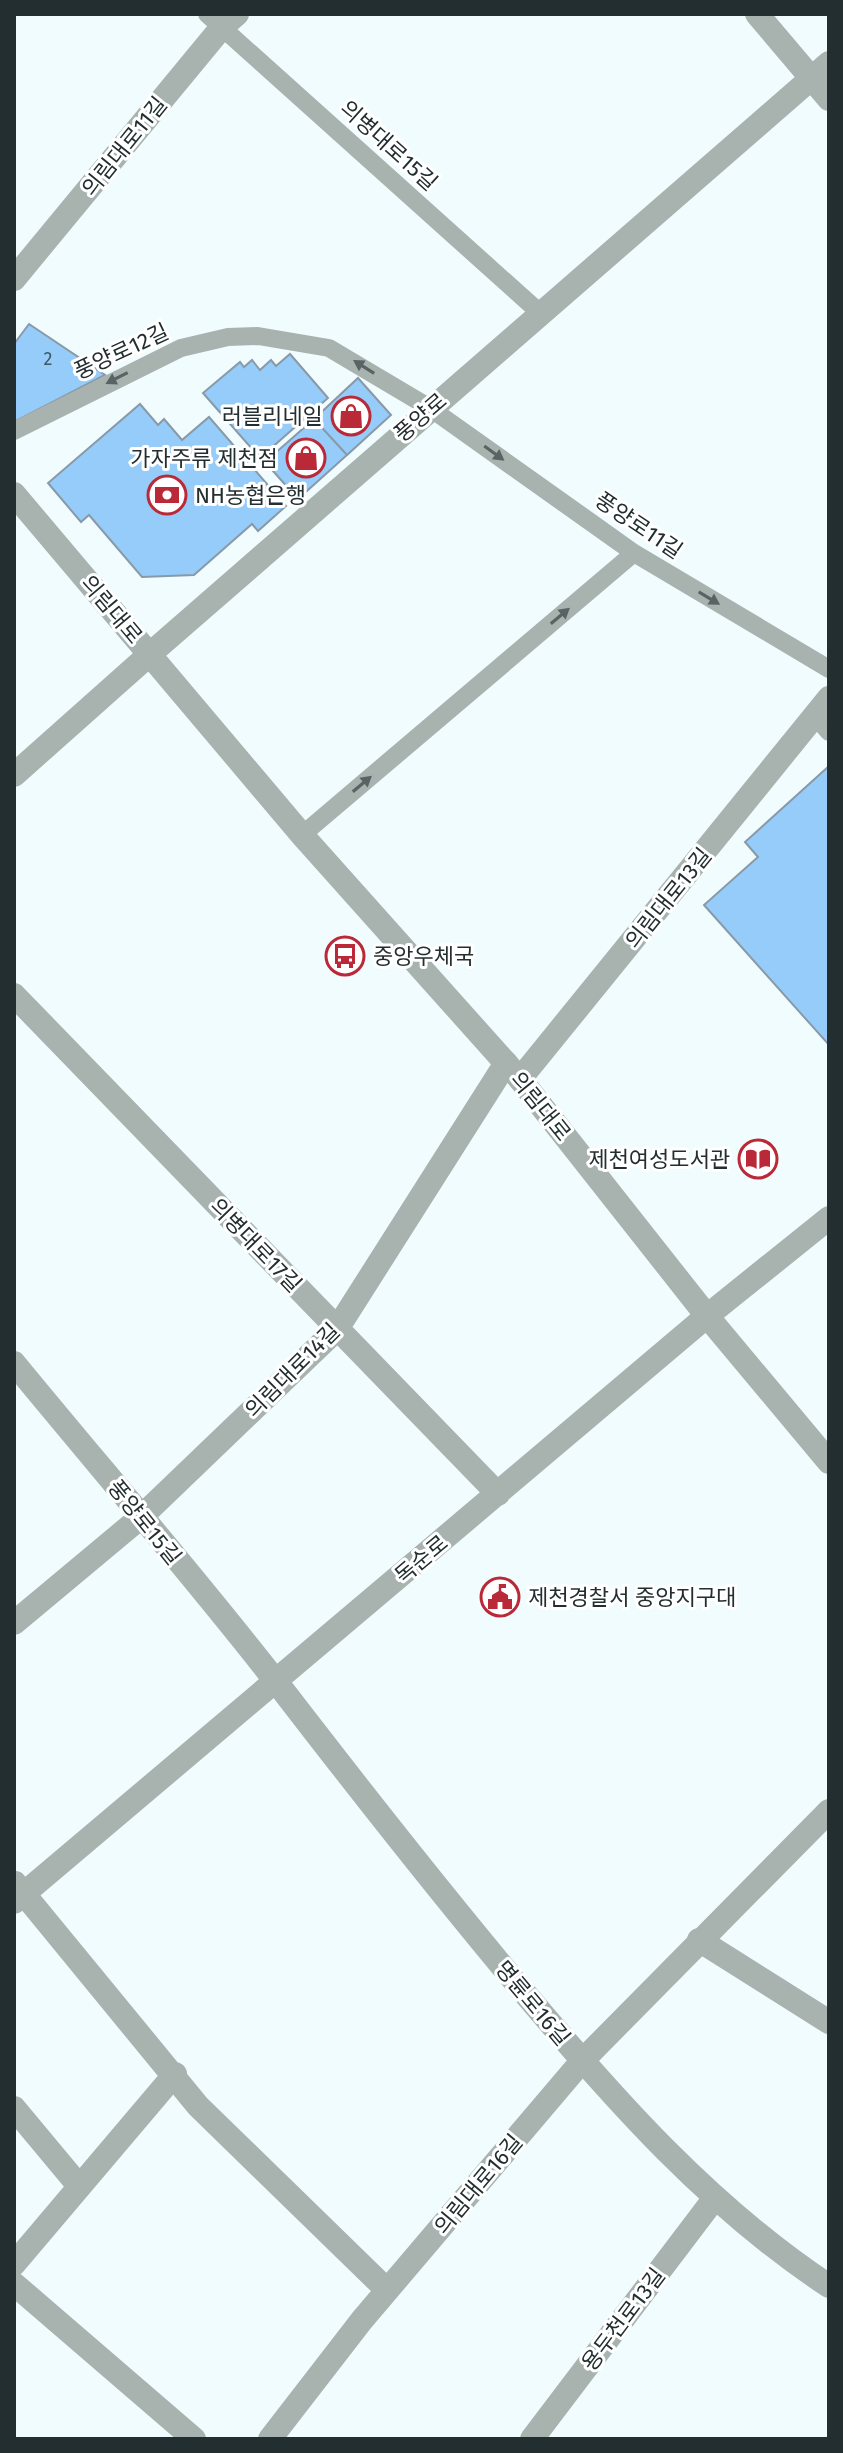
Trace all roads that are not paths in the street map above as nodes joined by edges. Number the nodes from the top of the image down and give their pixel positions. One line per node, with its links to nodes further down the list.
1 (757, 14): 3 (street)
2 (222, 18): 5 (street, 의림대로11길); 6 (lane, 의병대로15길)
3 (820, 70): 4 (street); 6 (street, 풍양로)
4 (829, 99)
5 (14, 279)
6 (539, 312): 7 (street, 풍양로)
7 (430, 408): 8 (lane, 풍양로12길, one-way to 8); 10 (lane, 풍양로11길, one-way to 10); 11 (street, 풍양로)
8 (14, 431)
9 (14, 494): 11 (street, 의림대로)
10 (634, 553): 12 (lane, 풍양로11길, one-way to 12); 15 (lane, one-way to 10)
11 (150, 654): 14 (street, 풍양로); 15 (street, 의림대로)
12 (829, 669)
13 (824, 715): 17 (street, 의림대로13길)
14 (14, 775)
15 (302, 835): 17 (street, 의림대로)
16 (14, 995): 20 (street, 의병대로17길)
17 (513, 1071): 19 (street, 의림대로); 20 (street, 의림대로14길)
18 (829, 1218): 19 (street, 독순로)
19 (707, 1316): 22 (street, 의림대로); 23 (street, 독순로)
20 (337, 1329): 23 (street, 의병대로17길); 24 (street, 의림대로14길)
21 (14, 1363): 24 (street, 풍양로15길)
22 (829, 1462)
23 (498, 1494): 26 (street, 독순로)
24 (141, 1517): 25 (street, 의림대로14길); 26 (street, 풍양로15길)
25 (14, 1623)
26 (276, 1682): 28 (street, 독순로); 31 (street, 명륜로16길)
27 (829, 1811): 29 (street, 의림대로16길)
28 (17, 1892): 32 (street)
29 (699, 1940): 30 (street); 31 (street, 의림대로16길)
30 (829, 2022)
31 (582, 2061): 35 (street, 명륜로16길); 39 (street, 의림대로16길)
32 (175, 2074): 34 (street); 39 (street)
33 (14, 2108): 34 (street)
34 (79, 2186): 36 (street)
35 (714, 2199): 38 (street, 명륜로16길); 42 (street, 용두천로13길)
36 (14, 2264)
37 (14, 2284): 40 (street)
38 (829, 2286)
39 (387, 2290): 41 (street, 의림대로16길)
40 (194, 2439)
41 (270, 2439)
42 (532, 2439)

